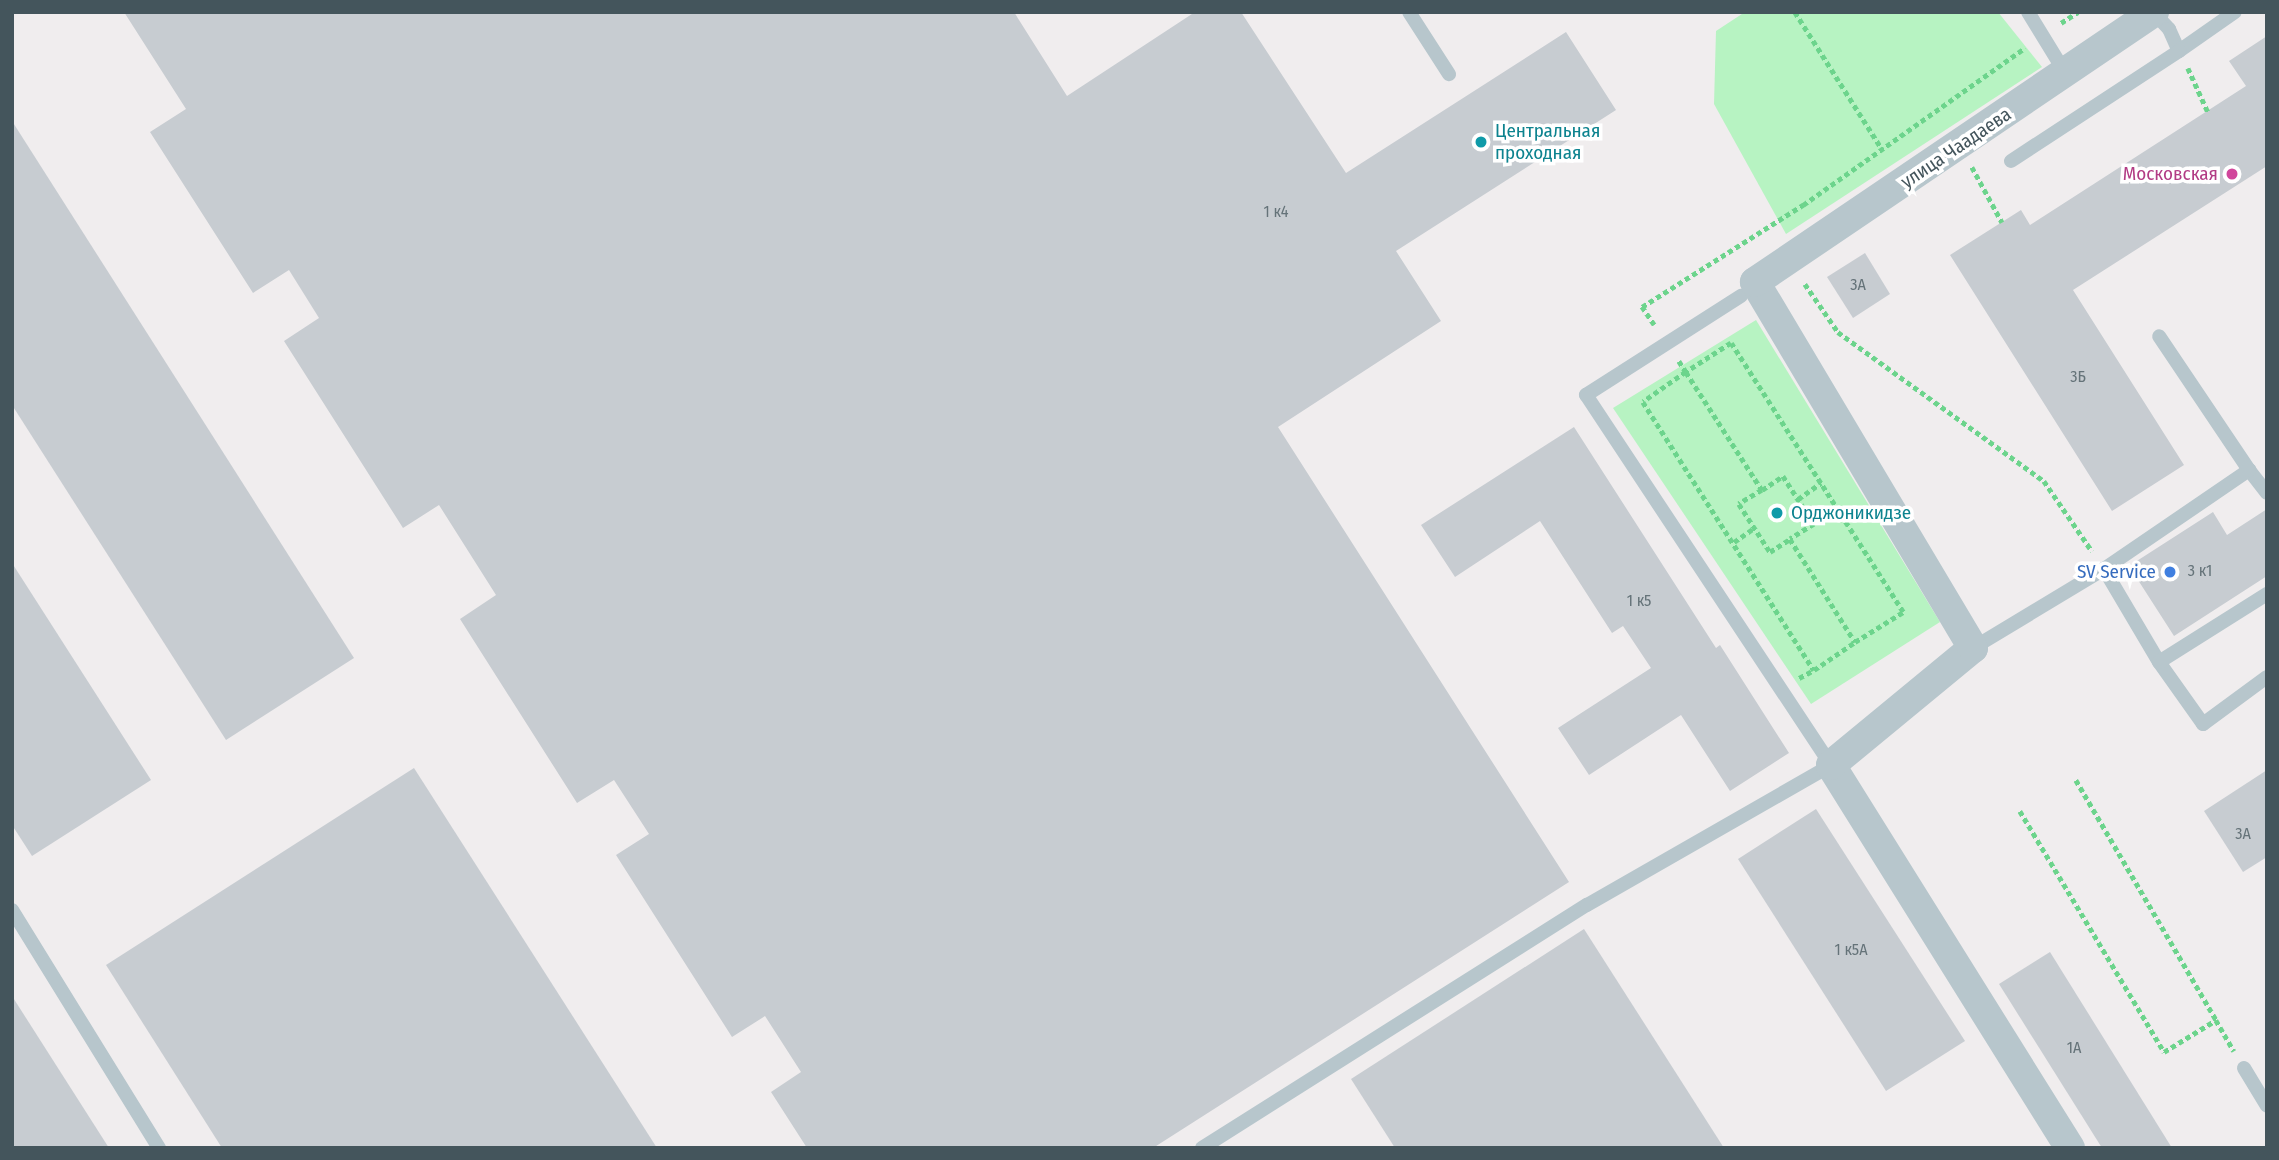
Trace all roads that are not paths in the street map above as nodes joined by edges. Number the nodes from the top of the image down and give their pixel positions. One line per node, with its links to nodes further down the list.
1 (1409, 12): 6 (lane)
2 (2028, 12): 7 (lane)
3 (2235, 12): 5 (lane)
4 (2154, 13): 5 (lane); 7 (street, улица Чаадаева)
5 (2179, 51): 8 (lane)
6 (1449, 74)
7 (2066, 74): 9 (street, улица Чаадаева)
8 (2011, 161)
9 (1748, 289): 15 (street); 18 (lane)
10 (2159, 336): 11 (lane)
11 (2249, 470): 12 (lane); 13 (lane)
12 (2267, 494)
13 (2104, 569): 15 (lane); 16 (lane)
14 (2267, 594): 16 (lane)
15 (1973, 648): 18 (street)
16 (2159, 662): 17 (lane)
17 (2267, 677)
18 (1831, 765): 23 (lane); 24 (street)
19 (12, 910): 22 (lane)
20 (2244, 1068): 21 (lane)
21 (2267, 1107)
22 (159, 1148)
23 (1202, 1148)
24 (2070, 1148)

